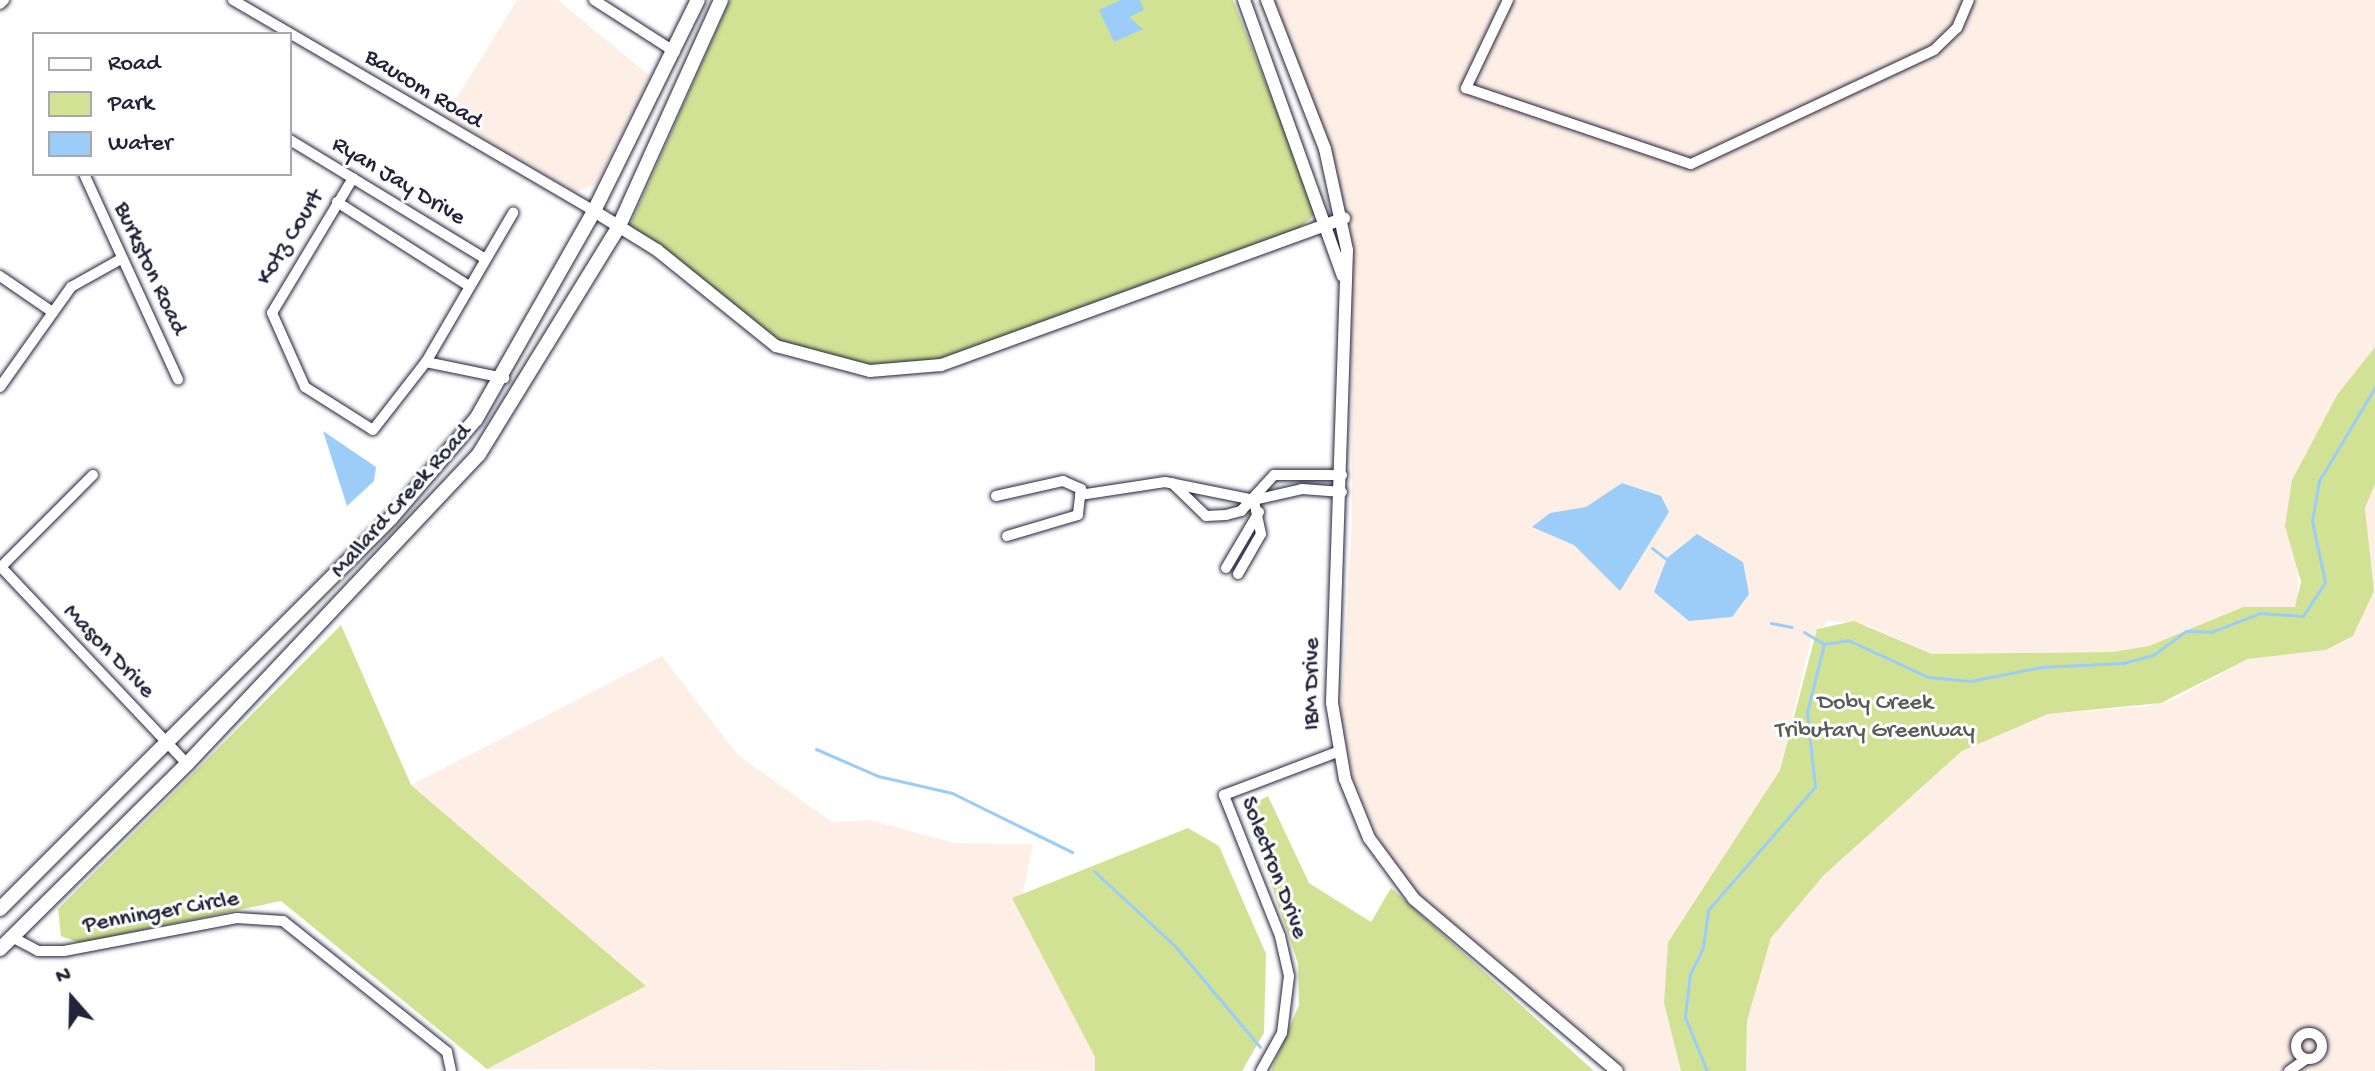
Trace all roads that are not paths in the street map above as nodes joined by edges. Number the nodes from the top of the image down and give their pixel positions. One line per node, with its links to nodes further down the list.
1 (233, 0): 10 (street, Baucom Road)
2 (594, 0): 13 (street)
3 (698, 0): 13 (main road, Mallard Creek Road)
4 (711, 0): 12 (main road)
5 (721, 0): 12 (main road, Mallard Creek Road)
6 (1244, 0): 21 (street, IBM Drive)
7 (1267, 0): 20 (street, IBM Drive)
8 (1508, 0): 9 (street)
9 (1969, 0)
10 (288, 32)
11 (292, 34): 18 (street, Baucom Road)
12 (700, 50): 22 (main road, Mallard Creek Road)
13 (675, 52): 18 (main road, Mallard Creek Road)
14 (292, 141): 16 (street, Ryan Jay Drive)
15 (85, 176): 24 (street, Burkston Road)
16 (353, 178): 17 (street, Kotz Court); 23 (street, Ryan Jay Drive)
17 (337, 202): 27 (street); 29 (street, Kotz Court)
18 (594, 211): 22 (street); 30 (main road, Mallard Creek Road)
19 (513, 213): 23 (street)
20 (1344, 218): 21 (street); 26 (street, IBM Drive)
21 (1326, 223): 22 (street); 26 (street, IBM Drive)
22 (619, 226): 49 (main road, Mallard Creek Road)
23 (484, 258): 27 (street)
24 (121, 259): 28 (street); 31 (street, Burkston Road)
25 (0, 276): 28 (street)
26 (1345, 279): 34 (street, IBM Drive)
27 (469, 286): 29 (street)
28 (51, 311): 32 (street)
29 (426, 362): 30 (street)
30 (504, 378): 47 (main road, Mallard Creek Road)
31 (178, 379)
32 (0, 387)
33 (93, 475): 44 (street)
34 (1342, 475): 36 (street, IBM Drive); 39 (street)
35 (1172, 483): 37 (street); 39 (street); 39 (street)
36 (1342, 492): 39 (street); 48 (street, IBM Drive)
37 (1080, 495): 38 (street); 41 (street)
38 (996, 496)
39 (1254, 500): 40 (street)
40 (1259, 512): 42 (street); 43 (street)
41 (1007, 536)
42 (1240, 542): 43 (street); 45 (street)
43 (1249, 552): 46 (street)
44 (1, 566): 47 (street, Mason Drive)
45 (1226, 568)
46 (1238, 574)
47 (167, 743): 49 (street, Mason Drive); 50 (main road, Mallard Creek Road)
48 (1337, 752): 55 (street, Solectron Drive); 56 (street, IBM Drive)
49 (187, 764): 51 (main road, Mallard Creek Road)
50 (0, 909)
51 (12, 937): 52 (main road, Mallard Creek Road); 54 (street, Penninger Circle)
52 (0, 949)
53 (2306, 1059): 57 (street)
54 (451, 1071)
55 (1261, 1071)
56 (1617, 1071)
57 (2289, 1071)

